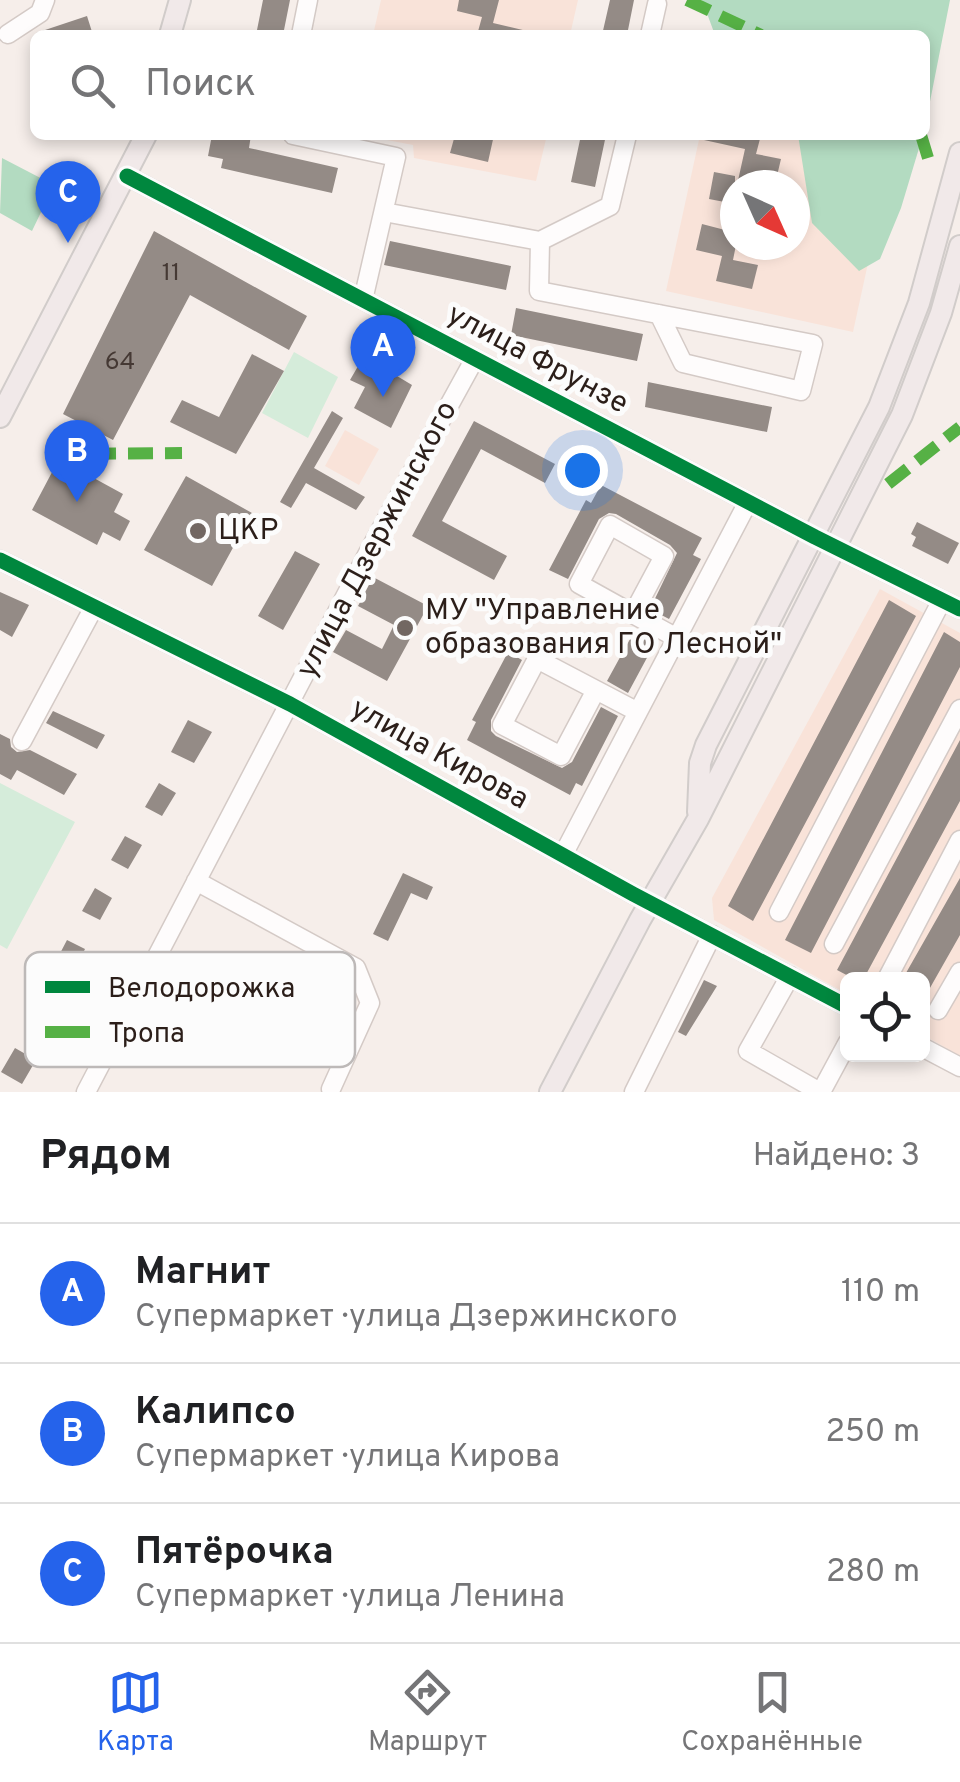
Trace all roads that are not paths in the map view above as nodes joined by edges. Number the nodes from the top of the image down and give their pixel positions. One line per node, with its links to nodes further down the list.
1 (180, 0): 6 (main road)
2 (190, 0): 7 (main road)
3 (308, 0): 8 (street)
4 (658, 4): 9 (street)
5 (42, 6): 10 (street)
6 (171, 30)
7 (181, 30)
8 (302, 30)
9 (651, 30)
10 (3, 37)
11 (135, 140): 16 (main road)
12 (143, 140): 16 (main road)
13 (316, 140): 17 (street)
14 (626, 140): 18 (street)
15 (960, 153): 26 (main road)
16 (123, 174): 20 (street, улица Фрунзе); 23 (main road); 24 (main road)
17 (384, 212): 18 (street); 20 (street)
18 (540, 242): 21 (street)
19 (960, 246): 27 (main road)
20 (364, 300): 22 (street, улица Фрунзе)
21 (659, 314): 21 (street)
22 (474, 360): 25 (street, улица Фрунзе); 35 (street, улица Дзержинского)
23 (0, 399)
24 (0, 417)
25 (748, 502): 26 (street, улица Фрунзе); 33 (street)
26 (815, 537): 27 (street, улица Фрунзе); 39 (main road)
27 (836, 547): 29 (street, улица Фрунзе); 39 (main road)
28 (0, 560): 30 (street, улица Кирова)
29 (942, 600): 31 (street, улица Фрунзе); 44 (street)
30 (94, 607): 35 (street, улица Кирова); 38 (street)
31 (960, 609)
32 (632, 614): 32 (street); 33 (street)
33 (677, 638): 37 (street)
34 (596, 690): 34 (street); 37 (street)
35 (290, 704): 41 (street, улица Кирова); 42 (street, улица Дзержинского)
36 (960, 709): 46 (street)
37 (638, 712): 41 (street)
38 (22, 740)
39 (698, 819): 43 (main road)
40 (960, 840): 50 (street)
41 (562, 855): 43 (street, улица Кирова)
42 (196, 881): 47 (street, улица Дзержинского); 48 (street)
43 (651, 903): 45 (street, улица Кирова); 63 (main road)
44 (779, 912)
45 (712, 935): 52 (street, улица Кирова); 64 (street)
46 (834, 944)
47 (159, 952)
48 (327, 952)
49 (355, 967): 55 (street)
50 (891, 972)
51 (960, 972): 54 (street)
52 (790, 976): 53 (street, улица Кирова); 65 (street)
53 (840, 1003)
54 (938, 1010)
55 (355, 1038)
56 (930, 1051): 60 (street)
57 (840, 1057): 65 (street)
58 (99, 1067): 62 (street, улица Дзержинского)
59 (342, 1067): 61 (street)
60 (960, 1067)
61 (332, 1091)
62 (86, 1092)
63 (550, 1092)
64 (634, 1092)
65 (821, 1092)

